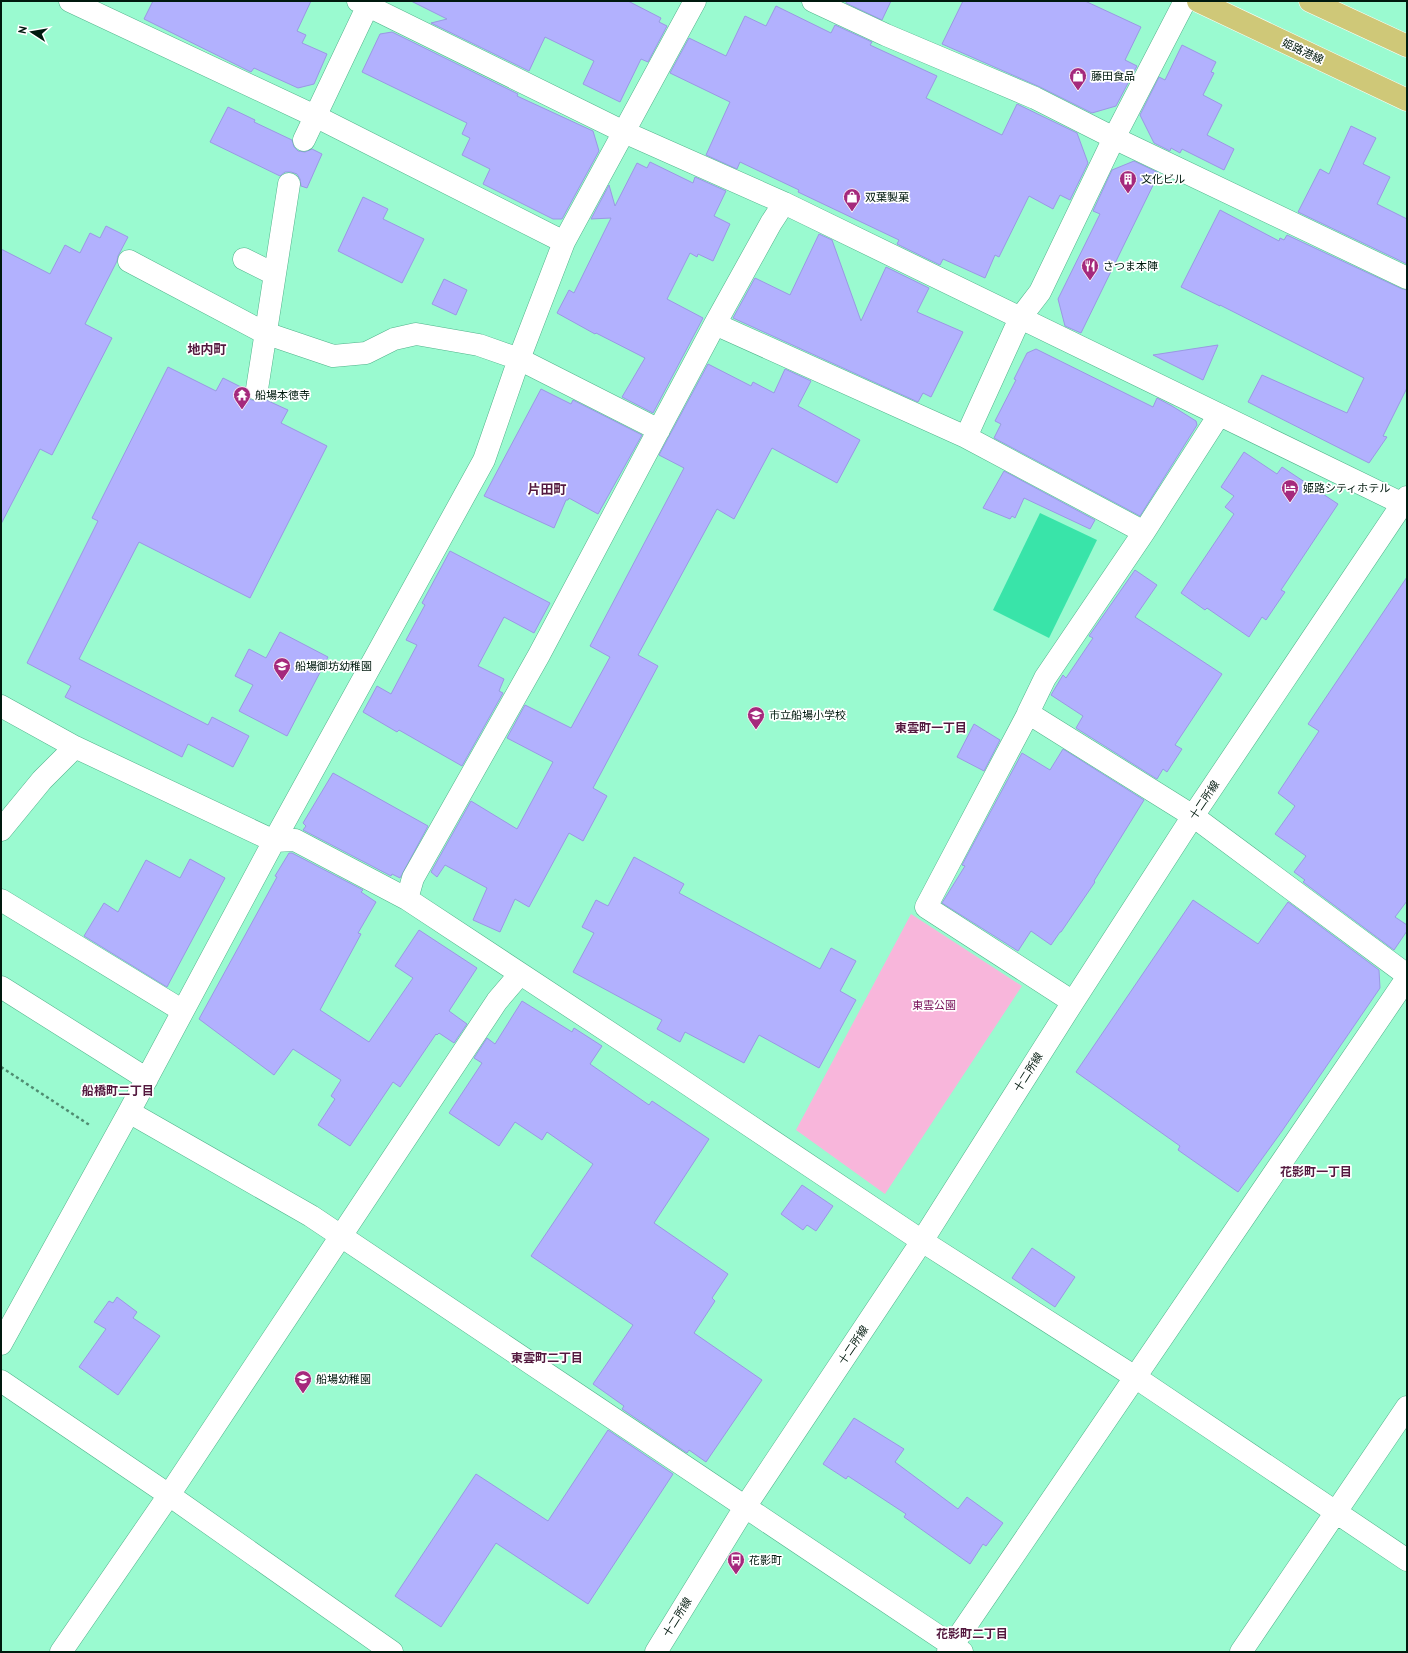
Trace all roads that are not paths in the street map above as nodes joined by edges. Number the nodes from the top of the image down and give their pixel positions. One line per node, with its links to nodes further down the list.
1 (70, 1): 10 (street)
2 (694, 1): 11 (street)
3 (813, 1): 12 (street)
4 (1185, 1): 12 (street)
5 (1198, 1): 9 (main road, 姫路港線)
6 (1310, 1): 8 (main road)
7 (365, 3): 10 (street); 11 (street)
8 (1407, 46)
9 (1407, 100)
10 (317, 116): 13 (street); 16 (street)
11 (624, 132): 15 (street); 16 (street)
12 (1114, 138): 20 (street); 21 (street)
13 (304, 140)
14 (288, 184): 19 (street)
15 (784, 203): 21 (street); 22 (street)
16 (564, 242): 24 (street)
17 (244, 258): 19 (street)
18 (129, 261): 23 (street)
19 (274, 274): 23 (street)
20 (1407, 278)
21 (1020, 318): 26 (street); 28 (street)
22 (716, 324): 27 (street); 28 (street)
23 (265, 334): 24 (street); 25 (street)
24 (520, 359): 27 (street); 36 (street)
25 (257, 389)
26 (1219, 416): 29 (street); 30 (street)
27 (659, 430): 37 (street)
28 (966, 437): 30 (street)
29 (1406, 502): 34 (street, 十二所線)
30 (1144, 532): 32 (street)
31 (1, 706): 33 (street)
32 (1030, 710): 34 (street); 42 (street)
33 (75, 748): 35 (street); 36 (street)
34 (1193, 816): 40 (street); 42 (street, 十二所線)
35 (1, 830)
36 (274, 841): 37 (street); 43 (street)
37 (407, 899): 39 (street)
38 (1, 900): 43 (street)
39 (520, 974): 46 (street); 47 (street)
40 (1407, 976): 49 (street)
41 (1, 987): 44 (street)
42 (1073, 1002): 47 (street, 十二所線)
43 (183, 1011): 44 (street)
44 (147, 1078): 45 (street)
45 (129, 1112): 46 (street); 48 (street)
46 (342, 1237): 52 (street); 53 (street)
47 (922, 1241): 49 (street); 53 (street, 十二所線)
48 (1, 1344)
49 (1135, 1377): 54 (street); 56 (street)
50 (1, 1381): 52 (street)
51 (1407, 1407): 54 (street)
52 (169, 1495): 57 (street); 58 (street)
53 (745, 1508): 56 (street); 59 (street, 十二所線)
54 (1336, 1512): 55 (street); 60 (street)
55 (1407, 1560)
56 (954, 1650)
57 (61, 1652)
58 (392, 1652)
59 (656, 1652)
60 (1241, 1652)

